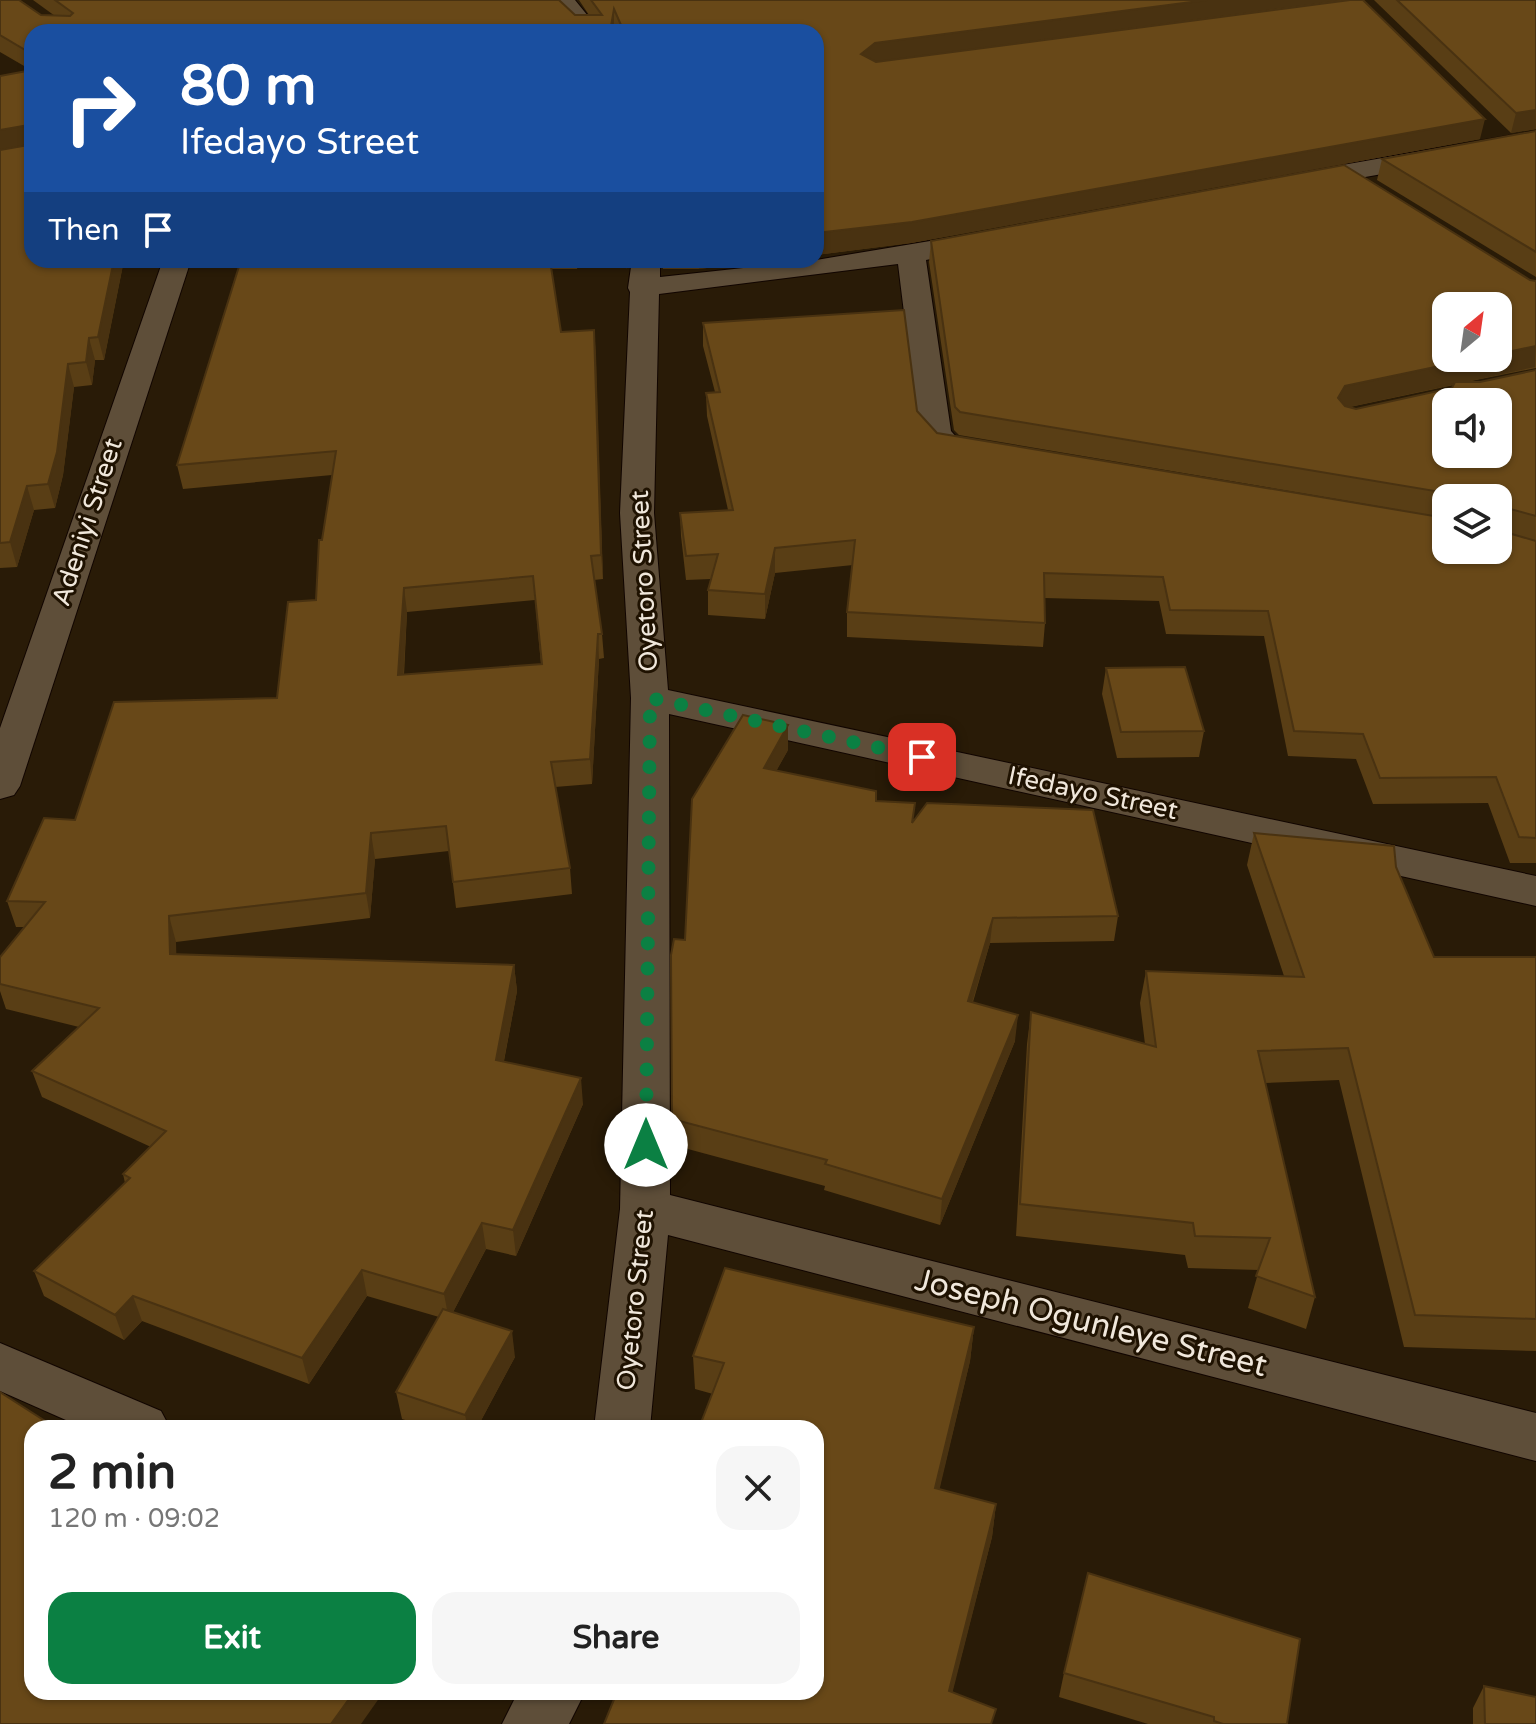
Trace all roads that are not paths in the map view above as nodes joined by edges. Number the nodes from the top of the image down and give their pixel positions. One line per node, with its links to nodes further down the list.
1 (569, 2): 2 (street)
2 (584, 24)
3 (1482, 122): 5 (street)
4 (1536, 139): 5 (street)
5 (1503, 143): 6 (street)
6 (1343, 173): 7 (street); 8 (street)
7 (1266, 187)
8 (1381, 197)
9 (1003, 236): 10 (street)
10 (911, 254): 11 (street); 15 (street)
11 (824, 261)
12 (174, 268): 17 (street, Adeniyi Street)
13 (724, 268): 14 (street)
14 (644, 274): 16 (street, Oyetoro Street)
15 (1009, 458)
16 (650, 698): 18 (street, Ifedayo Street); 19 (street, Oyetoro Street)
17 (0, 786)
18 (1536, 891)
19 (645, 1209): 22 (street, Oyetoro Street); 23 (street, Joseph Ogunleye Street)
20 (0, 1366): 21 (street)
21 (124, 1420)
22 (623, 1420)
23 (1536, 1437)
24 (549, 1700): 25 (street)
25 (533, 1724)

